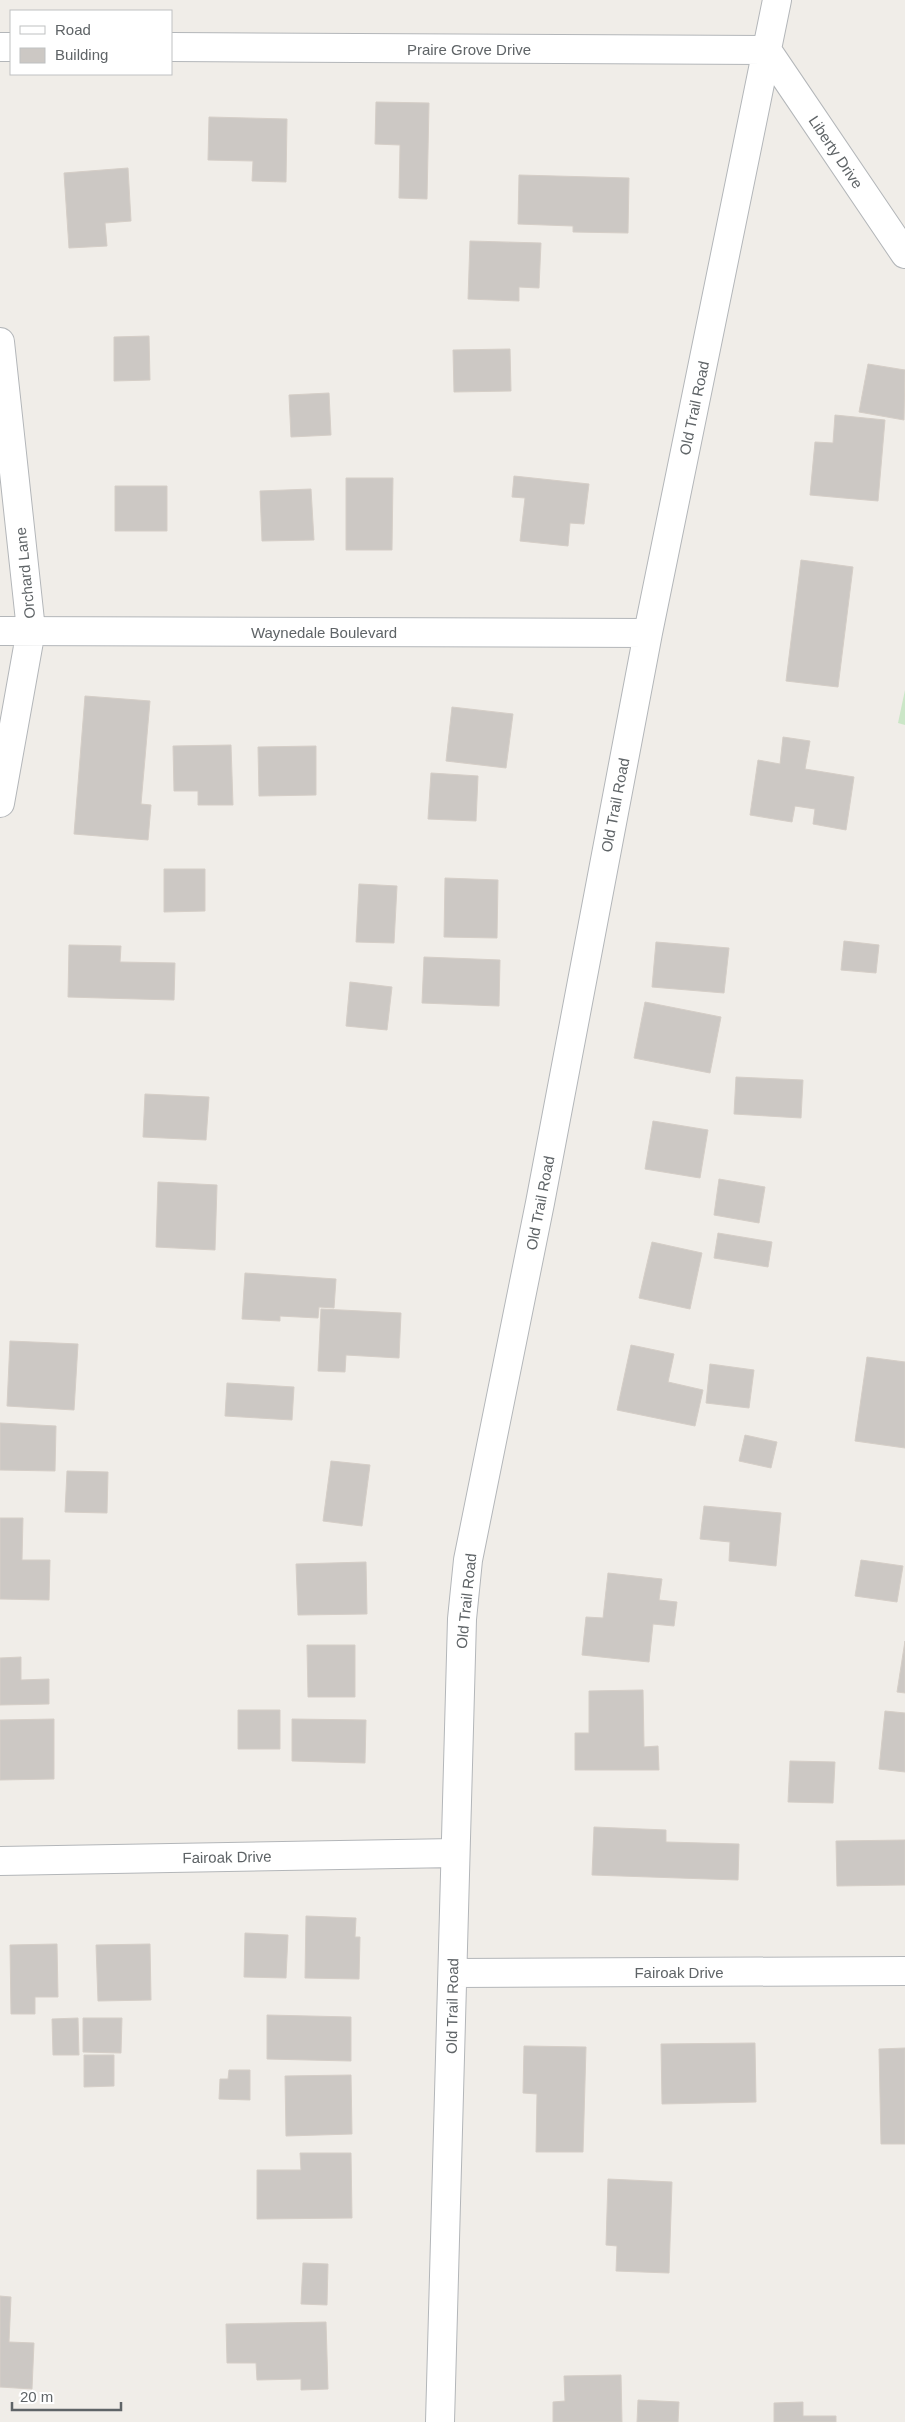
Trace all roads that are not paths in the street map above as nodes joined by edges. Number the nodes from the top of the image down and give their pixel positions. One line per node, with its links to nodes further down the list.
1 (777, 0): 3 (street, Old Trail Road)
2 (172, 48): 3 (street, Praire Grove Drive)
3 (767, 50): 4 (street, Liberty Drive); 8 (street, Old Trail Road)
4 (905, 254)
5 (0, 342): 6 (street, Orchard Lane)
6 (31, 630): 7 (street, Waynedale Boulevard); 8 (street, Waynedale Boulevard); 9 (street, Orchard Lane)
7 (0, 631)
8 (648, 633): 10 (street, Old Trail Road)
9 (0, 803)
10 (455, 1853): 11 (street, Fairoak Drive); 13 (street, Old Trail Road)
11 (0, 1861)
12 (905, 1971): 13 (street, Fairoak Drive)
13 (453, 1973): 14 (street, Old Trail Road)
14 (440, 2422)

